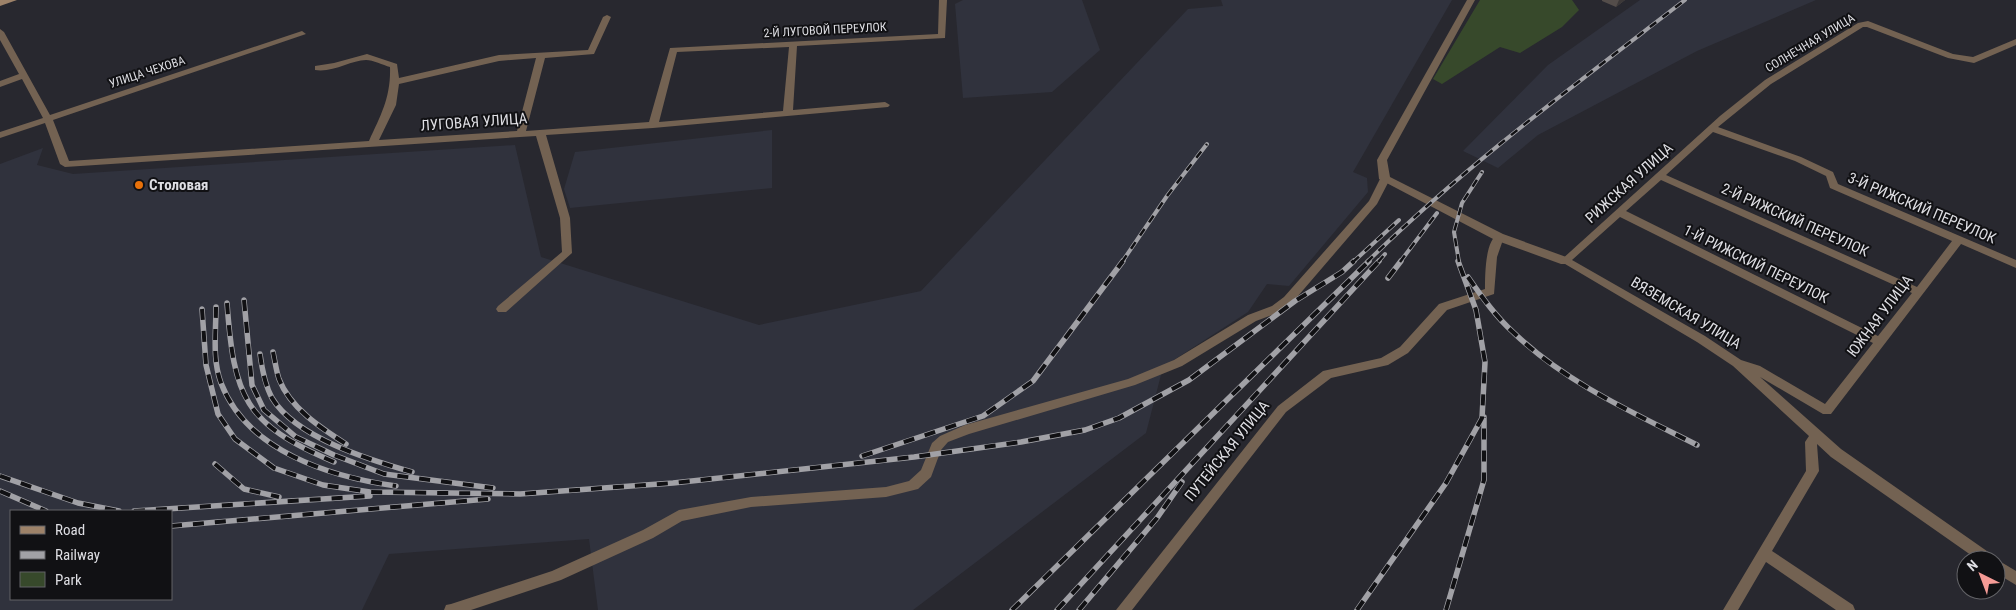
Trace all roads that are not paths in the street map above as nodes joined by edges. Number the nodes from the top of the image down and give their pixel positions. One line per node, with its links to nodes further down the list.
1 (12, 0): 4 (main road)
2 (943, 0): 9 (street, 2-Й ЛУГОВОЙ ПЕРЕУЛОК)
3 (1471, 0): 25 (street)
4 (0, 3)
5 (607, 17): 10 (street)
6 (0, 32): 12 (street)
7 (302, 34): 17 (street, УЛИЦА ЧЕХОВА)
8 (2016, 42): 19 (street, СОЛНЕЧНАЯ УЛИЦА)
9 (793, 44): 16 (street); 18 (street, 2-Й ЛУГОВОЙ ПЕРЕУЛОК)
10 (541, 55): 13 (street); 21 (street)
11 (318, 68): 13 (street)
12 (23, 76): 14 (street); 17 (street)
13 (395, 82): 23 (street)
14 (0, 84)
15 (885, 105): 16 (street, ЛУГОВАЯ УЛИЦА)
16 (788, 112): 18 (street, ЛУГОВАЯ УЛИЦА)
17 (48, 119): 22 (street, УЛИЦА ЧЕХОВА); 23 (street, ЛУГОВАЯ УЛИЦА)
18 (653, 125): 20 (street, ЛУГОВАЯ УЛИЦА)
19 (1712, 128): 24 (street, РИЖСКАЯ УЛИЦА); 28 (street, 3-Й РИЖСКИЙ ПЕРЕУЛОК)
20 (540, 132): 21 (street, ЛУГОВАЯ УЛИЦА); 32 (street)
21 (522, 133): 23 (street, ЛУГОВАЯ УЛИЦА)
22 (0, 135)
23 (372, 144)
24 (1659, 176): 26 (street, РИЖСКАЯ УЛИЦА); 31 (street, 2-Й РИЖСКИЙ ПЕРЕУЛОК)
25 (1385, 179): 27 (street, ВЯЗЕМСКАЯ УЛИЦА); 38 (street)
26 (1619, 212): 29 (street, РИЖСКАЯ УЛИЦА); 33 (street, 1-Й РИЖСКИЙ ПЕРЕУЛОК)
27 (1499, 237): 29 (street, ВЯЗЕМСКАЯ УЛИЦА); 39 (street, ПУТЕЙСКАЯ УЛИЦА)
28 (1958, 241): 30 (street, 3-Й РИЖСКИЙ ПЕРЕУЛОК); 31 (street, ЮЖНАЯ УЛИЦА)
29 (1565, 261): 34 (street, ВЯЗЕМСКАЯ УЛИЦА)
30 (2016, 264)
31 (1919, 292): 33 (street, ЮЖНАЯ УЛИЦА)
32 (502, 310)
33 (1880, 342): 34 (street, ЮЖНАЯ УЛИЦА)
34 (1737, 363): 35 (street, ВЯЗЕМСКАЯ УЛИЦА)
35 (1816, 436): 36 (street, ВЯЗЕМСКАЯ УЛИЦА); 37 (street)
36 (1975, 550)
37 (1765, 554): 40 (street); 41 (street)
38 (451, 610)
39 (1123, 610)
40 (1730, 610)
41 (1848, 610)

